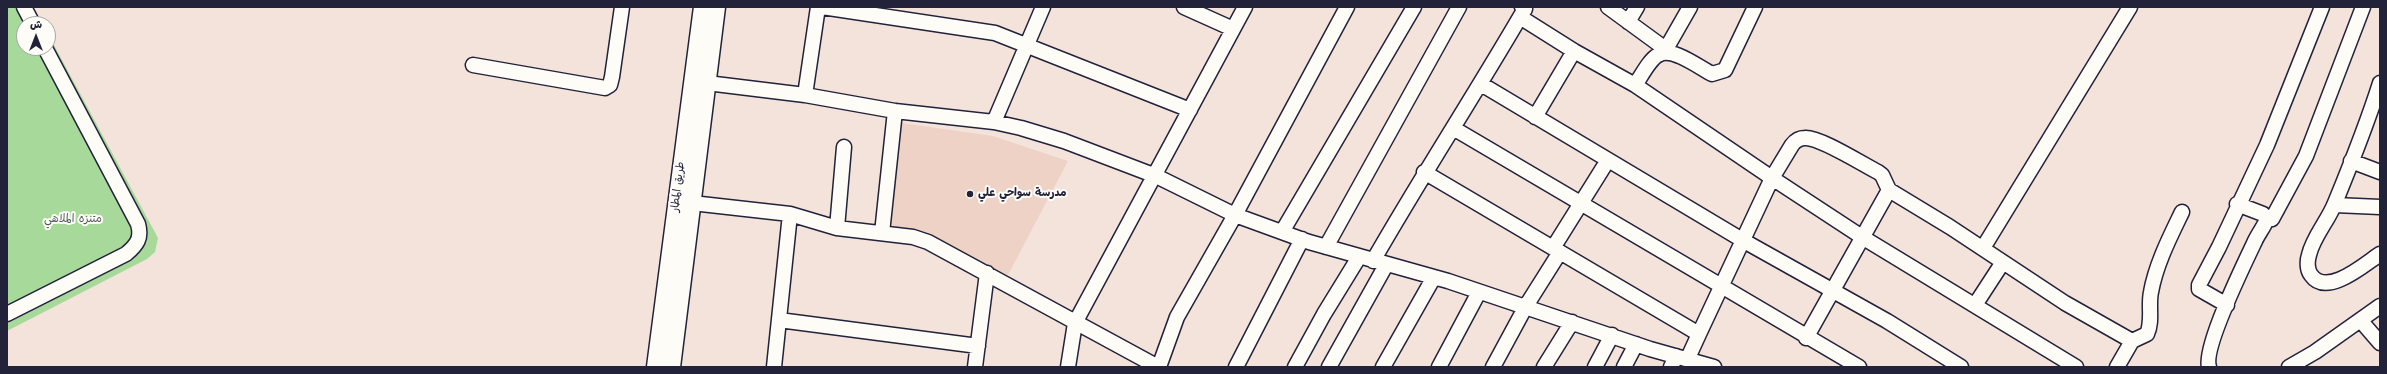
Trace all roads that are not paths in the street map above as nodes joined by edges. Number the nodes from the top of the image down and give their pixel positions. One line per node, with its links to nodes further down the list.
1 (24, 7): 21 (street)
2 (622, 7): 28 (street)
3 (703, 7): 29 (main road, طريق المطار)
4 (716, 7): 29 (main road, طريق المطار)
5 (818, 7): 33 (street)
6 (822, 7): 24 (street)
7 (1043, 7): 24 (street)
8 (1184, 7): 23 (street)
9 (1244, 7): 23 (street)
10 (1347, 7): 55 (street)
11 (1414, 7): 58 (street)
12 (1459, 7): 63 (street)
13 (1608, 7): 22 (street)
14 (1637, 7): 22 (street)
15 (1690, 7): 26 (street)
16 (1755, 7): 26 (street)
17 (2130, 7): 64 (street)
18 (2322, 7): 50 (street)
19 (2363, 7): 56 (street)
20 (1523, 10): 25 (street); 31 (street)
21 (29, 16)
22 (1628, 22): 26 (street)
23 (1233, 29): 34 (street)
24 (1027, 44): 34 (street); 38 (street)
25 (1574, 51): 32 (street); 37 (street)
26 (1669, 51): 32 (street)
27 (49, 56): 79 (street)
28 (472, 65)
29 (700, 82): 33 (street); 48 (main road, طريق المطار); 92 (main road, طريق المطار)
30 (2380, 83): 36 (street)
31 (1481, 84): 37 (street); 39 (street)
32 (1636, 85): 46 (street)
33 (805, 95): 35 (street)
34 (1190, 110): 45 (street)
35 (895, 112): 38 (street); 59 (street)
36 (2375, 116): 42 (street)
37 (1535, 117): 41 (street)
38 (994, 122): 45 (street)
39 (1453, 128): 43 (street); 49 (street)
40 (844, 148): 57 (street)
41 (1608, 160): 49 (street); 62 (street)
42 (2351, 161): 44 (street); 51 (street)
43 (1424, 172): 65 (street); 69 (street)
44 (2380, 172)
45 (1156, 176): 55 (street); 83 (street)
46 (1772, 178): 47 (street); 60 (street); 62 (street)
47 (1889, 190): 60 (street); 64 (street)
48 (692, 203): 54 (street); 93 (main road, طريق المطار)
49 (1581, 204): 65 (street); 72 (street)
50 (2238, 204): 76 (street); 76 (street)
51 (2335, 205): 52 (street); 66 (street)
52 (2380, 207)
53 (2182, 212): 87 (street)
54 (790, 214): 57 (street); 80 (street)
55 (1235, 215): 58 (street); 97 (street)
56 (2272, 219)
57 (837, 228): 59 (street)
58 (1282, 232): 61 (street)
59 (882, 233): 70 (street)
60 (1862, 237): 74 (street); 75 (street)
61 (1302, 239): 63 (street); 98 (street)
62 (1744, 241): 72 (street); 74 (street)
63 (1326, 246): 67 (street)
64 (1983, 248): 68 (street)
65 (1557, 250): 77 (street); 84 (street)
66 (2380, 254)
67 (1359, 257): 69 (street); 99 (street)
68 (2003, 262): 75 (street); 87 (street)
69 (1379, 263): 71 (street); 100 (street)
70 (987, 273): 83 (street); 90 (street)
71 (1434, 277): 73 (street); 101 (street)
72 (1721, 288): 84 (street); 86 (street)
73 (1480, 292): 77 (street); 102 (street)
74 (1832, 292): 86 (street); 109 (street)
75 (1975, 305): 110 (street)
76 (2227, 305): 112 (street)
77 (1526, 306): 82 (street); 103 (street)
78 (2380, 306): 81 (street)
79 (7, 314)
80 (779, 320): 90 (street); 94 (street)
81 (2361, 321): 88 (street); 113 (street)
82 (1572, 322): 85 (street); 104 (street)
83 (1075, 323): 96 (street); 97 (street)
84 (1699, 334): 91 (street)
85 (1612, 335): 89 (street); 105 (street)
86 (1806, 338): 108 (street)
87 (2132, 341): 111 (street)
88 (2380, 343)
89 (1636, 344): 91 (street); 106 (street)
90 (978, 346): 95 (street)
91 (1678, 360): 107 (street)
92 (656, 367)
93 (670, 367)
94 (774, 367)
95 (975, 367)
96 (1068, 367)
97 (1159, 367)
98 (1236, 367)
99 (1295, 367)
100 (1329, 367)
101 (1383, 367)
102 (1439, 367)
103 (1493, 367)
104 (1544, 367)
105 (1595, 367)
106 (1624, 367)
107 (1714, 367)
108 (1859, 367)
109 (1962, 367)
110 (2076, 367)
111 (2117, 367)
112 (2209, 367)
113 (2289, 367)

